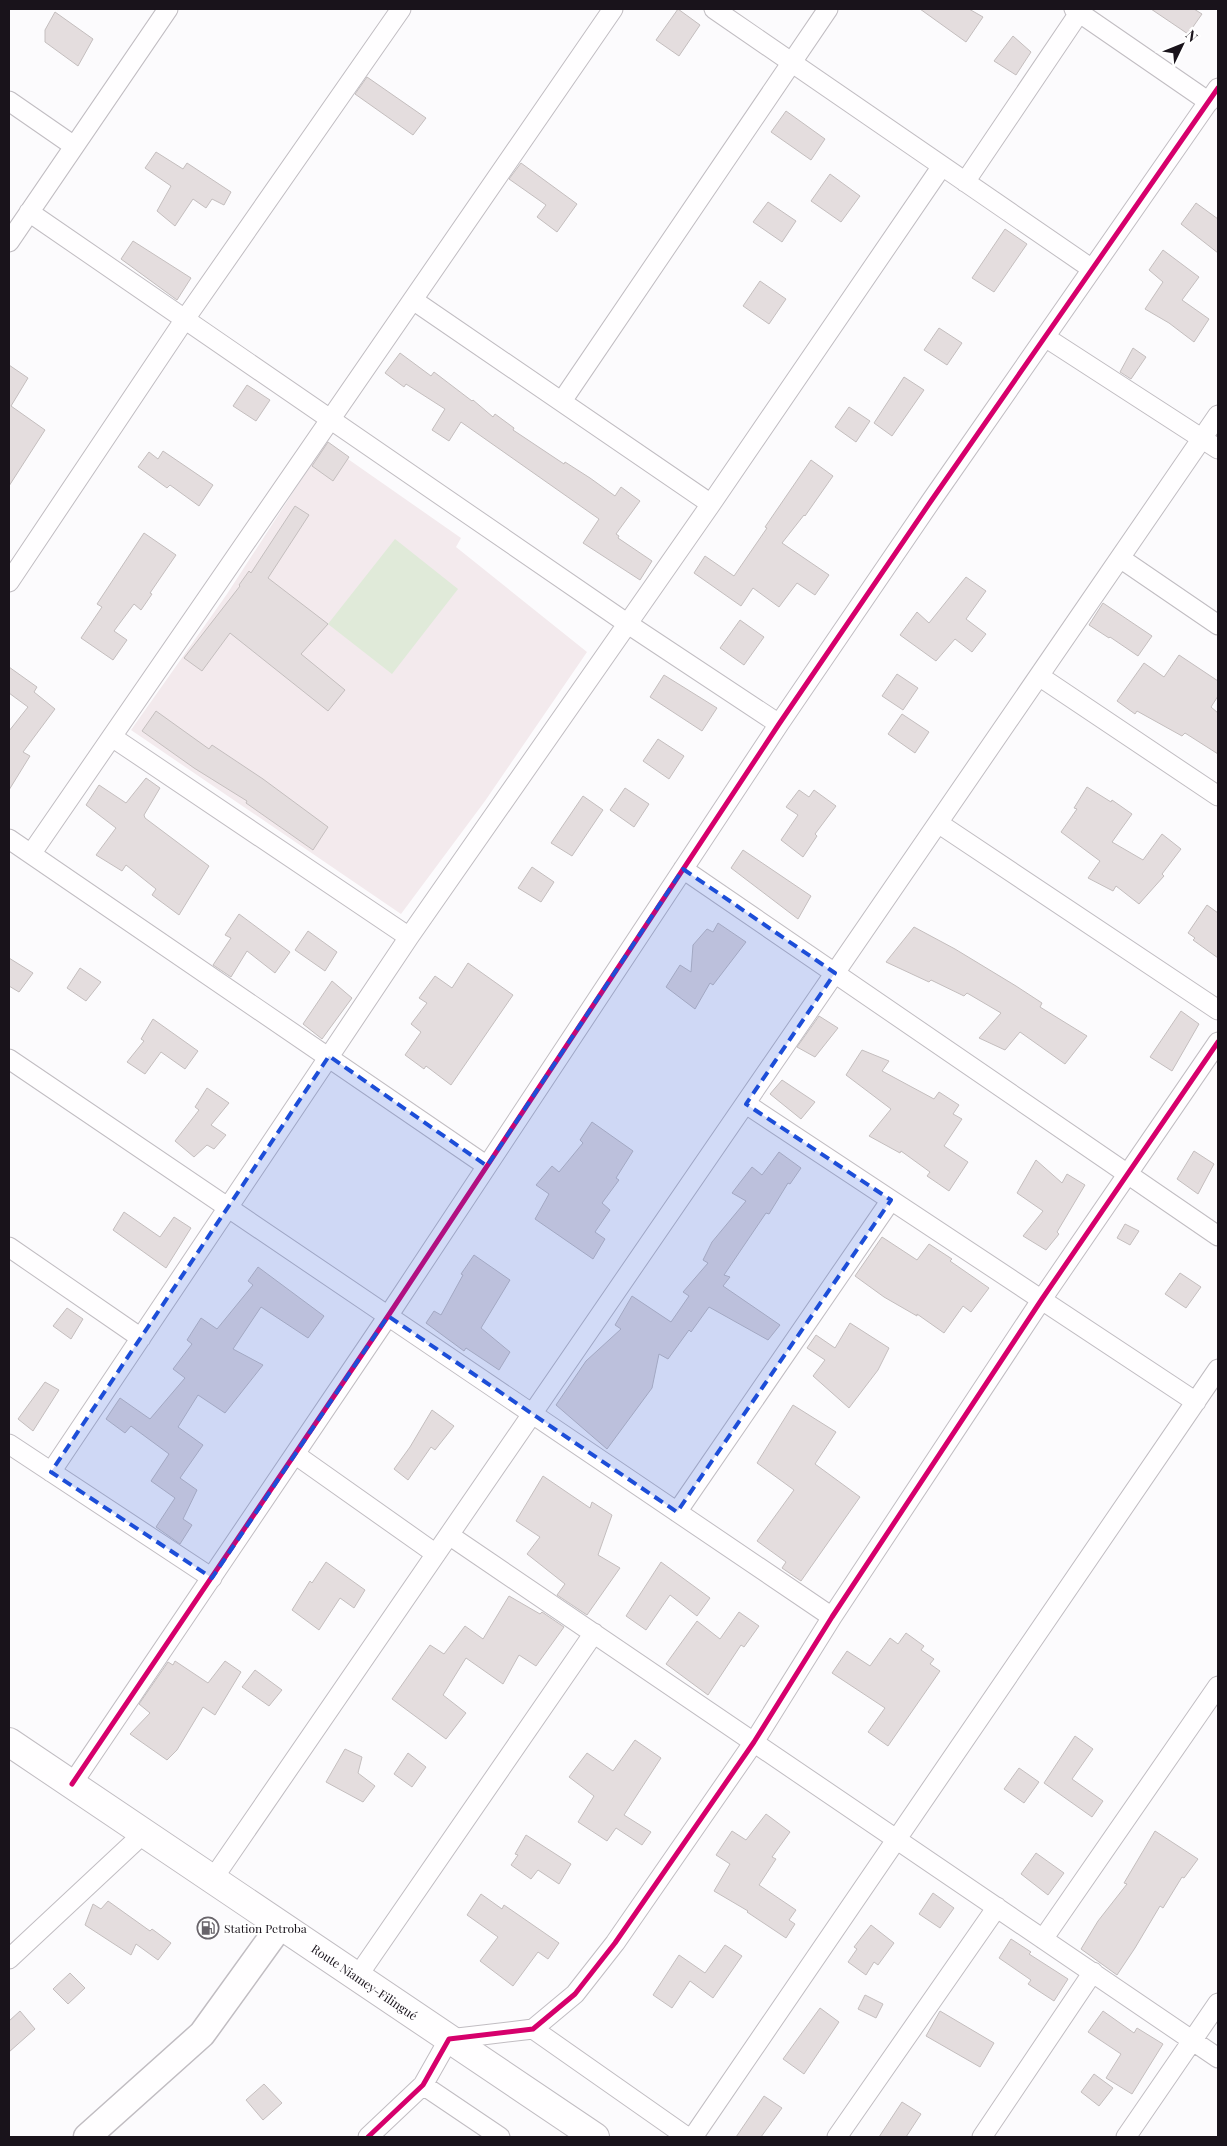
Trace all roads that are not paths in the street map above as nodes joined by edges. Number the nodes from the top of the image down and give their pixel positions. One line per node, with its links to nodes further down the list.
1 (168, 9): 10 (street)
2 (401, 9): 17 (street)
3 (613, 9): 16 (street)
4 (714, 9): 7 (street)
5 (828, 9): 7 (street)
6 (1077, 11): 8 (street); 12 (street)
7 (791, 63): 11 (street); 19 (street)
8 (1213, 95): 15 (street)
9 (9, 101): 10 (street)
10 (74, 146): 13 (street)
11 (942, 166): 12 (street); 24 (street)
12 (965, 182): 15 (street)
13 (29, 212): 14 (street); 17 (street)
14 (9, 242)
15 (1092, 269): 18 (street)
16 (413, 300): 19 (street); 21 (street)
17 (185, 319): 21 (street); 26 (street)
18 (1045, 337): 22 (street); 30 (street)
19 (562, 401): 24 (street)
20 (1218, 415): 22 (street)
21 (331, 419): 27 (street); 31 (street)
22 (1202, 438): 23 (street); 25 (street)
23 (1218, 448)
24 (711, 504): 27 (street)
25 (1120, 558): 28 (street); 29 (street)
26 (9, 582)
27 (628, 624): 30 (street); 37 (street)
28 (1218, 625)
29 (1039, 676): 32 (street); 33 (street)
30 (779, 724): 36 (street)
31 (112, 737): 35 (street); 37 (street)
32 (1218, 796)
33 (938, 823): 38 (street); 39 (street)
34 (9, 839): 35 (street)
35 (31, 854): 41 (street)
36 (683, 869): 38 (street); 44 (street)
37 (410, 937): 41 (street)
38 (835, 973): 43 (street); 45 (street)
39 (1218, 1010)
40 (1218, 1042): 45 (street)
41 (329, 1056): 44 (street); 47 (street)
42 (9, 1059): 47 (street)
43 (746, 1104): 46 (street); 55 (street)
44 (487, 1166): 51 (street)
45 (1128, 1174): 48 (street); 50 (street)
46 (891, 1200): 50 (street); 59 (street)
47 (228, 1208): 51 (street); 52 (street)
48 (1218, 1236)
49 (9, 1247): 52 (street)
50 (1042, 1299): 54 (street); 63 (street)
51 (388, 1316): 55 (street); 57 (street)
52 (141, 1338): 58 (street)
53 (1218, 1369): 54 (street)
54 (1196, 1402): 70 (street)
55 (532, 1414): 59 (street); 60 (street)
56 (9, 1444): 58 (street)
57 (296, 1455): 61 (street); 62 (street)
58 (52, 1472): 62 (street)
59 (677, 1512): 63 (street)
60 (449, 1535): 61 (street); 64 (street)
61 (436, 1554): 71 (street)
62 (212, 1578): 68 (street)
63 (832, 1617): 67 (street)
64 (594, 1633): 67 (street); 77 (street)
65 (1218, 1686): 74 (street)
66 (9, 1742): 68 (main road, Route Niamey-Filingué)
67 (754, 1742): 70 (street); 79 (street)
68 (72, 1784): 69 (main road, Route Niamey-Filingué)
69 (144, 1833): 71 (main road, Route Niamey-Filingué); 75 (street)
70 (897, 1839): 72 (street); 89 (street)
71 (212, 1880): 73 (main road, Route Niamey-Filingué)
72 (997, 1907): 74 (street); 90 (street)
73 (280, 1926): 77 (main road, Route Niamey-Filingué); 84 (street)
74 (1044, 1939): 76 (street)
75 (9, 1959)
76 (1093, 1972): 81 (street); 91 (street)
77 (357, 1977): 80 (main road, Route Niamey-Filingué)
78 (1218, 2003): 81 (street)
79 (533, 2029): 80 (street); 88 (street)
80 (449, 2039): 83 (street); 87 (main road, Route Niamey-Filingué)
81 (1193, 2040): 82 (street); 92 (street)
82 (1218, 2058)
83 (423, 2085): 85 (street); 86 (street)
84 (87, 2137)
85 (368, 2137)
86 (500, 2137)
87 (595, 2137)
88 (687, 2137)
89 (693, 2137)
90 (837, 2137)
91 (982, 2137)
92 (1126, 2137)

